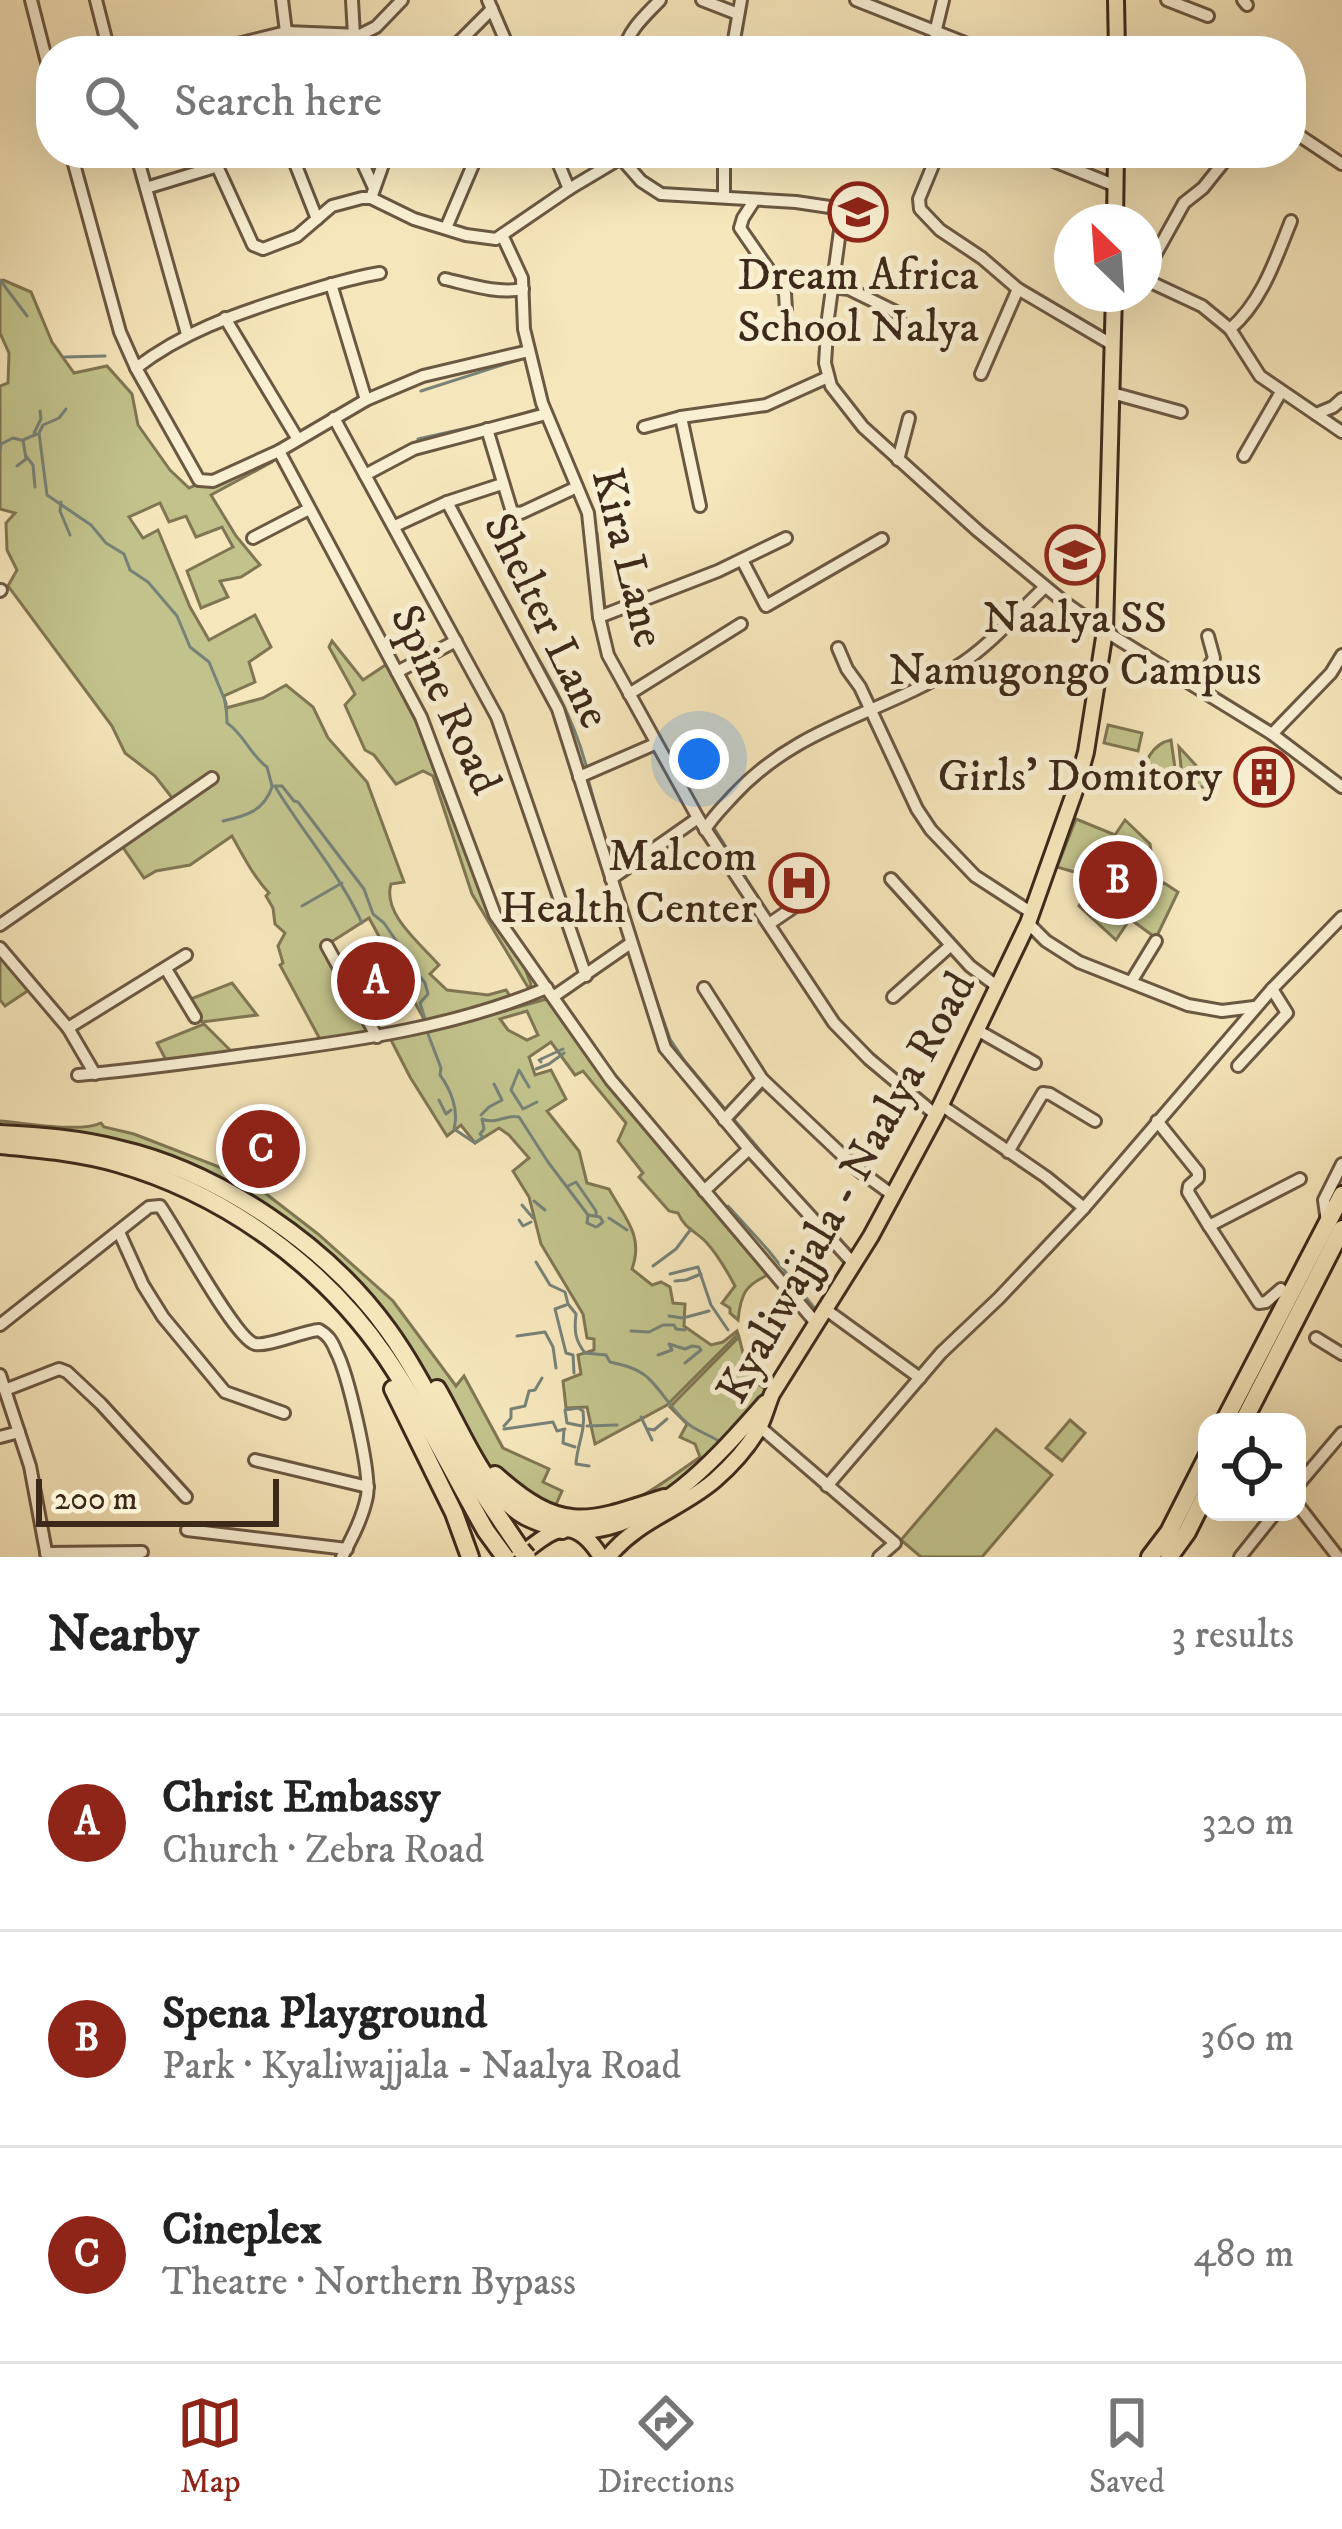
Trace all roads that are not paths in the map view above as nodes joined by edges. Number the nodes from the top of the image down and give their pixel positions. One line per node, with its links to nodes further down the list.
1 (31, 0): 20 (street)
2 (96, 0): 21 (street)
3 (282, 0): 16 (street)
4 (352, 0): 24 (street)
5 (402, 0): 24 (street)
6 (660, 0): 27 (street)
7 (702, 0): 14 (street)
8 (741, 0): 14 (street)
9 (856, 0): 18 (street)
10 (943, 0): 18 (street)
11 (1116, 0): 30 (main road)
12 (1167, 0): 15 (street)
13 (490, 4): 25 (street); 26 (street)
14 (738, 14): 28 (street)
15 (1208, 16)
16 (286, 32): 17 (street); 22 (street)
17 (314, 32): 19 (street); 23 (street)
18 (935, 33): 29 (street)
19 (337, 35): 24 (street)
20 (40, 36)
21 (105, 36)
22 (276, 36)
23 (315, 36)
24 (354, 36)
25 (463, 36)
26 (504, 36)
27 (630, 36)
28 (734, 36)
29 (943, 36)
30 (1117, 36)
31 (1306, 140): 32 (street)
32 (1342, 164)
33 (75, 168): 76 (street)
34 (140, 168): 50 (street)
35 (212, 168): 50 (street)
36 (216, 168): 56 (street)
37 (297, 168): 56 (street)
38 (364, 168): 52 (street)
39 (382, 168): 52 (street)
40 (472, 168): 58 (street)
41 (560, 168): 51 (street)
42 (604, 168): 51 (street)
43 (629, 168): 53 (street)
44 (724, 168): 53 (street)
45 (932, 168): 67 (street)
46 (1071, 168): 49 (street)
47 (1116, 168): 49 (main road)
48 (1219, 168): 60 (street)
49 (1116, 186): 55 (main road)
50 (146, 188): 73 (street)
51 (569, 189): 59 (street)
52 (373, 193): 56 (street); 58 (street)
53 (724, 197): 54 (street)
54 (754, 201): 65 (street); 68 (street)
55 (1116, 204)
56 (317, 218)
57 (1291, 221): 72 (street)
58 (446, 228): 59 (street)
59 (502, 235): 63 (street, Kira Lane)
60 (1162, 244)
61 (380, 273): 64 (street)
62 (445, 278): 63 (street)
63 (523, 283): 75 (street, Kira Lane)
64 (331, 284): 71 (street); 82 (street)
65 (832, 286): 70 (street); 78 (street)
66 (1162, 286): 72 (street)
67 (1018, 289): 74 (street); 77 (street)
68 (786, 310)
69 (1114, 312): 74 (main road, Kyaliwajjala - Naalya Road)
70 (900, 314)
71 (225, 318): 73 (street); 92 (street)
72 (1230, 328): 79 (street)
73 (187, 334): 76 (street)
74 (1113, 345): 80 (main road, Kyaliwajjala - Naalya Road)
75 (529, 351): 82 (street); 84 (street, Kira Lane)
76 (136, 368): 93 (street)
77 (981, 374)
78 (828, 377): 86 (street); 95 (street)
79 (1281, 392): 85 (street); 94 (street)
80 (1112, 393): 83 (street); 110 (main road, Kyaliwajjala - Naalya Road)
81 (1342, 399): 85 (street)
82 (366, 400): 87 (street)
83 (1181, 412)
84 (546, 414): 90 (street); 98 (street, Kira Lane)
85 (1316, 414): 91 (street)
86 (681, 417): 89 (street); 100 (street)
87 (334, 418): 92 (street); 96 (street)
88 (909, 418): 95 (street)
89 (644, 427)
90 (487, 429): 96 (street); 97 (street)
91 (1342, 432)
92 (297, 438): 93 (street)
93 (279, 451): 101 (street, Spine Road)
94 (1244, 456)
95 (898, 460): 107 (street)
96 (365, 476): 102 (street)
97 (502, 484): 98 (street); 99 (street)
98 (578, 487): 108 (street, Kira Lane)
99 (447, 502): 102 (street); 121 (street, Shelter Lane)
100 (700, 506)
101 (309, 509): 103 (street); 115 (street, Spine Road)
102 (395, 526): 112 (street)
103 (253, 538)
104 (786, 538): 106 (street)
105 (883, 539): 106 (street)
106 (742, 560): 108 (street)
107 (1045, 587): 110 (street); 118 (street)
108 (603, 616): 117 (street, Kira Lane)
109 (741, 624): 117 (street)
110 (1106, 631): 116 (street); 130 (main road, Kyaliwajjala - Naalya Road)
111 (1208, 635): 116 (street)
112 (456, 641): 115 (street); 140 (street)
113 (838, 648): 118 (street)
114 (1342, 656): 119 (street)
115 (397, 672): 145 (street, Spine Road)
116 (1197, 686): 119 (street)
117 (631, 692): 120 (street, Kira Lane)
118 (870, 709): 125 (street); 130 (street)
119 (1272, 734): 123 (street)
120 (655, 744): 121 (street); 124 (street, Kira Lane)
121 (584, 775): 127 (street, Shelter Lane)
122 (212, 778): 132 (street)
123 (1342, 787)
124 (698, 818): 125 (street, Kira Lane); 127 (street)
125 (705, 830): 131 (street, Kira Lane)
126 (892, 878): 136 (street)
127 (611, 879): 134 (street, Shelter Lane)
128 (815, 892): 131 (street)
129 (1342, 917): 144 (street)
130 (1030, 918): 141 (street); 142 (main road, Kyaliwajjala - Naalya Road)
131 (769, 924): 157 (street, Kira Lane)
132 (0, 925)
133 (1156, 941): 141 (street)
134 (632, 943): 140 (street); 158 (street, Shelter Lane)
135 (327, 946): 151 (street)
136 (950, 946): 142 (street); 146 (street)
137 (0, 948): 149 (street)
138 (186, 955): 139 (street)
139 (166, 969): 148 (street); 149 (street)
140 (584, 972): 145 (street)
141 (1132, 982): 147 (street)
142 (998, 986): 150 (main road, Kyaliwajjala - Naalya Road)
143 (704, 988): 156 (street)
144 (1272, 989): 147 (street); 153 (street)
145 (550, 992): 151 (street); 167 (street, Spine Road)
146 (893, 997)
147 (1257, 1006): 160 (street)
148 (195, 1017)
149 (68, 1028): 154 (street)
150 (977, 1030): 152 (street); 157 (main road, Kyaliwajjala - Naalya Road)
151 (377, 1036): 154 (street)
152 (1035, 1063)
153 (1238, 1066)
154 (95, 1074): 155 (street)
155 (78, 1075)
156 (762, 1079): 158 (street); 168 (street)
157 (939, 1110): 164 (street, Kira Lane); 168 (main road, Kyaliwajjala - Naalya Road)
158 (728, 1116): 163 (street, Shelter Lane)
159 (1095, 1121): 164 (street)
160 (1157, 1121): 170 (street); 171 (street)
161 (0, 1134): 179 (highway)
162 (0, 1145): 179 (highway)
163 (749, 1149): 167 (street); 174 (street, Shelter Lane)
164 (1008, 1152): 170 (street, Kira Lane)
165 (1342, 1164): 172 (street)
166 (1300, 1178): 171 (street)
167 (704, 1191): 176 (street, Spine Road)
168 (891, 1193): 174 (main road, Kyaliwajjala - Naalya Road)
169 (1342, 1195): 172 (highway)
170 (1084, 1208): 182 (street)
171 (1209, 1226): 175 (street)
172 (1335, 1227): 186 (highway); 187 (highway)
173 (119, 1232): 177 (street); 185 (street); 197 (street)
174 (851, 1261): 176 (main road, Kyaliwajjala - Naalya Road)
175 (1281, 1289)
176 (820, 1316): 182 (street, Spine Road); 184 (main road, Kyaliwajjala - Naalya Road)
177 (0, 1325)
178 (1316, 1338): 180 (street)
179 (394, 1354): 192 (highway); 209 (highway); 209 (highway); 210 (highway)
180 (1342, 1354)
181 (0, 1375): 183 (street)
182 (920, 1378): 196 (street)
183 (5, 1390): 189 (street); 198 (street)
184 (769, 1400): 188 (main road, Kyaliwajjala - Naalya Road); 199 (main road)
185 (284, 1413)
186 (1229, 1413)
187 (1247, 1413)
188 (760, 1427): 196 (street); 199 (main road, Kyaliwajjala - Naalya Road)
189 (19, 1432): 191 (street); 208 (street)
190 (1342, 1433): 195 (street)
191 (0, 1437)
192 (469, 1449): 199 (highway); 204 (highway)
193 (255, 1460): 197 (street)
194 (1198, 1475): 213 (highway)
195 (1306, 1475)
196 (827, 1486): 212 (street)
197 (368, 1487): 207 (street)
198 (186, 1497)
199 (663, 1505): 205 (main road); 211 (main road)
200 (1198, 1509): 214 (highway)
201 (1306, 1516): 216 (street)
202 (1269, 1521): 215 (street)
203 (188, 1530): 207 (street)
204 (562, 1530): 205 (main road); 209 (main road)
205 (581, 1531): 211 (main road)
206 (142, 1552): 208 (street)
207 (345, 1553)
208 (46, 1555)
209 (519, 1556)
210 (467, 1557)
211 (604, 1557)
212 (879, 1557)
213 (1150, 1557)
214 (1169, 1557)
215 (1240, 1557)
216 (1338, 1557)

